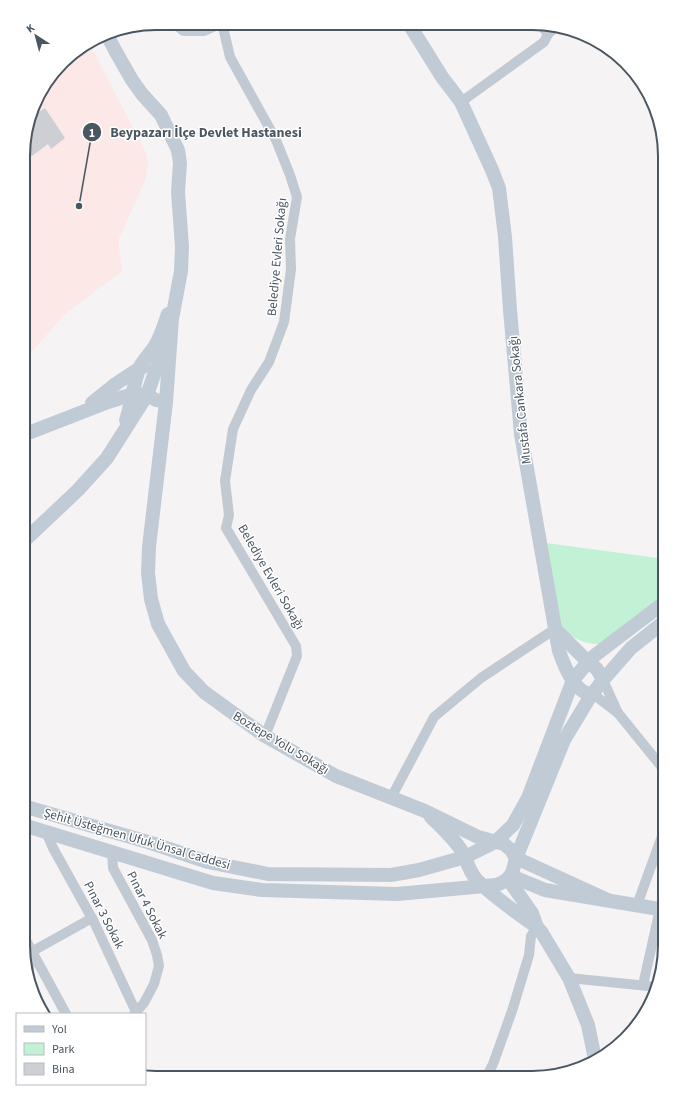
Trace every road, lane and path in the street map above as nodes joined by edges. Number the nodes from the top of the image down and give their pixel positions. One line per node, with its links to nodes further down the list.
1 (224, 30): 29 (street, Belediye Evleri Sokağı)
2 (414, 30): 7 (street, Mustafa Cankara Sokağı)
3 (545, 31): 5 (street)
4 (551, 31): 5 (street)
5 (548, 34): 7 (street)
6 (109, 39): 8 (street)
7 (461, 102): 20 (street, Mustafa Cankara Sokağı)
8 (177, 296): 9 (street); 10 (street)
9 (172, 319): 11 (street); 14 (street)
10 (140, 368): 11 (street); 12 (street); 15 (street)
11 (156, 369): 13 (street); 14 (street)
12 (132, 394): 13 (street); 15 (street); 17 (street)
13 (147, 395): 14 (street); 17 (street)
14 (166, 402): 29 (street, Boztepe Yolu Sokağı)
15 (79, 413): 16 (street)
16 (30, 432)
17 (120, 439): 18 (street)
18 (30, 536)
19 (658, 607): 23 (street)
20 (555, 629): 22 (street); 25 (street, Mustafa Cankara Sokağı); 31 (street)
21 (658, 629): 26 (street)
22 (570, 643): 23 (street); 24 (street)
23 (604, 649): 24 (street)
24 (588, 662): 25 (street); 26 (street)
25 (573, 680): 27 (street); 36 (street)
26 (603, 680): 27 (street); 28 (street)
27 (593, 694): 28 (street); 40 (street)
28 (618, 713): 30 (street)
29 (265, 736): 31 (street, Boztepe Yolu Sokağı)
30 (658, 762)
31 (391, 798): 33 (street, Boztepe Yolu Sokağı)
32 (30, 808): 39 (street, Şehit Üsteğmen Ufuk Ünsal Caddesi)
33 (425, 811): 36 (street, Boztepe Yolu Sokağı); 39 (street)
34 (30, 827): 35 (street, Şehit Üsteğmen Ufuk Ünsal Caddesi)
35 (46, 832): 38 (street, Şehit Üsteğmen Ufuk Ünsal Caddesi); 46 (street, Pınar 3 Sokak)
36 (495, 842): 39 (street); 40 (street)
37 (658, 847): 44 (street)
38 (112, 852): 42 (street, Şehit Üsteğmen Ufuk Ünsal Caddesi); 56 (street, Pınar 4 Sokak)
39 (465, 857): 42 (street)
40 (516, 858): 41 (street); 43 (street)
41 (509, 878): 42 (street); 43 (street); 48 (street)
42 (484, 886): 48 (street)
43 (608, 900): 44 (street)
44 (637, 905): 45 (street)
45 (658, 908)
46 (92, 918): 50 (street); 56 (street, Pınar 3 Sokak)
47 (658, 925): 53 (street)
48 (537, 927): 52 (street); 58 (street)
49 (30, 947): 50 (street)
50 (32, 951): 51 (street); 55 (street)
51 (31, 959)
52 (569, 978): 53 (street); 57 (street)
53 (643, 985): 54 (street)
54 (651, 986)
55 (65, 1013)
56 (135, 1013)
57 (594, 1055)
58 (490, 1071)

